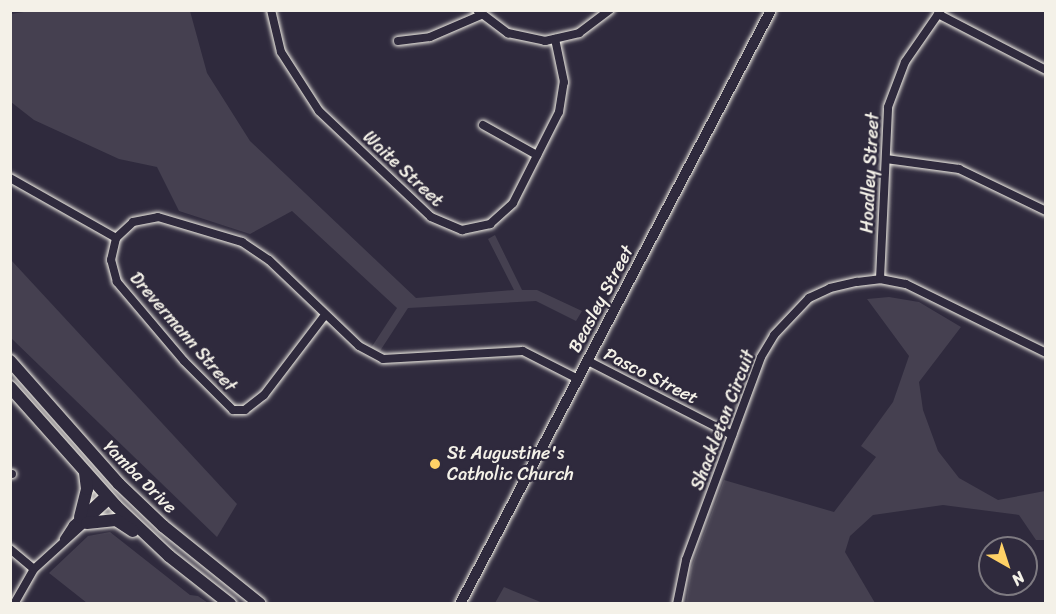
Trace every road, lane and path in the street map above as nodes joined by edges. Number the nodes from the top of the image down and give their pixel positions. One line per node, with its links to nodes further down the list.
1 (271, 10): 10 (street, Waite Street)
2 (610, 10): 6 (street)
3 (771, 10): 19 (main road, Beasley Street)
4 (939, 12): 8 (street); 11 (street, Hoadley Street)
5 (479, 13): 6 (street); 7 (street)
6 (555, 39): 10 (street, Waite Street)
7 (398, 41)
8 (1046, 70)
9 (483, 125): 10 (street)
10 (537, 155)
11 (886, 159): 13 (street); 15 (street, Hoadley Street)
12 (10, 178): 14 (street)
13 (1046, 211)
14 (116, 238): 16 (street); 16 (street, Drevermann Street)
15 (880, 279): 17 (street, Shackleton Circuit); 22 (street, Shackleton Circuit)
16 (325, 315): 20 (street)
17 (1046, 353)
18 (10, 361): 24 (main road, Yamba Drive)
19 (588, 361): 20 (main road, Beasley Street); 22 (street, Pasco Street)
20 (578, 379): 33 (main road, Beasley Street)
21 (10, 387): 23 (main road, Yamba Drive)
22 (732, 435): 34 (street, Shackleton Circuit)
23 (85, 473): 25 (main road, Yamba Drive); 26 (main road)
24 (120, 485): 25 (main road); 32 (main road, Yamba Drive)
25 (108, 497): 26 (street); 27 (main road, Yamba Drive)
26 (84, 520): 27 (main road); 29 (street)
27 (153, 542): 31 (main road, Yamba Drive)
28 (10, 549): 29 (street)
29 (32, 571): 30 (street)
30 (16, 601)
31 (230, 603)
32 (260, 603)
33 (460, 603)
34 (677, 603)

